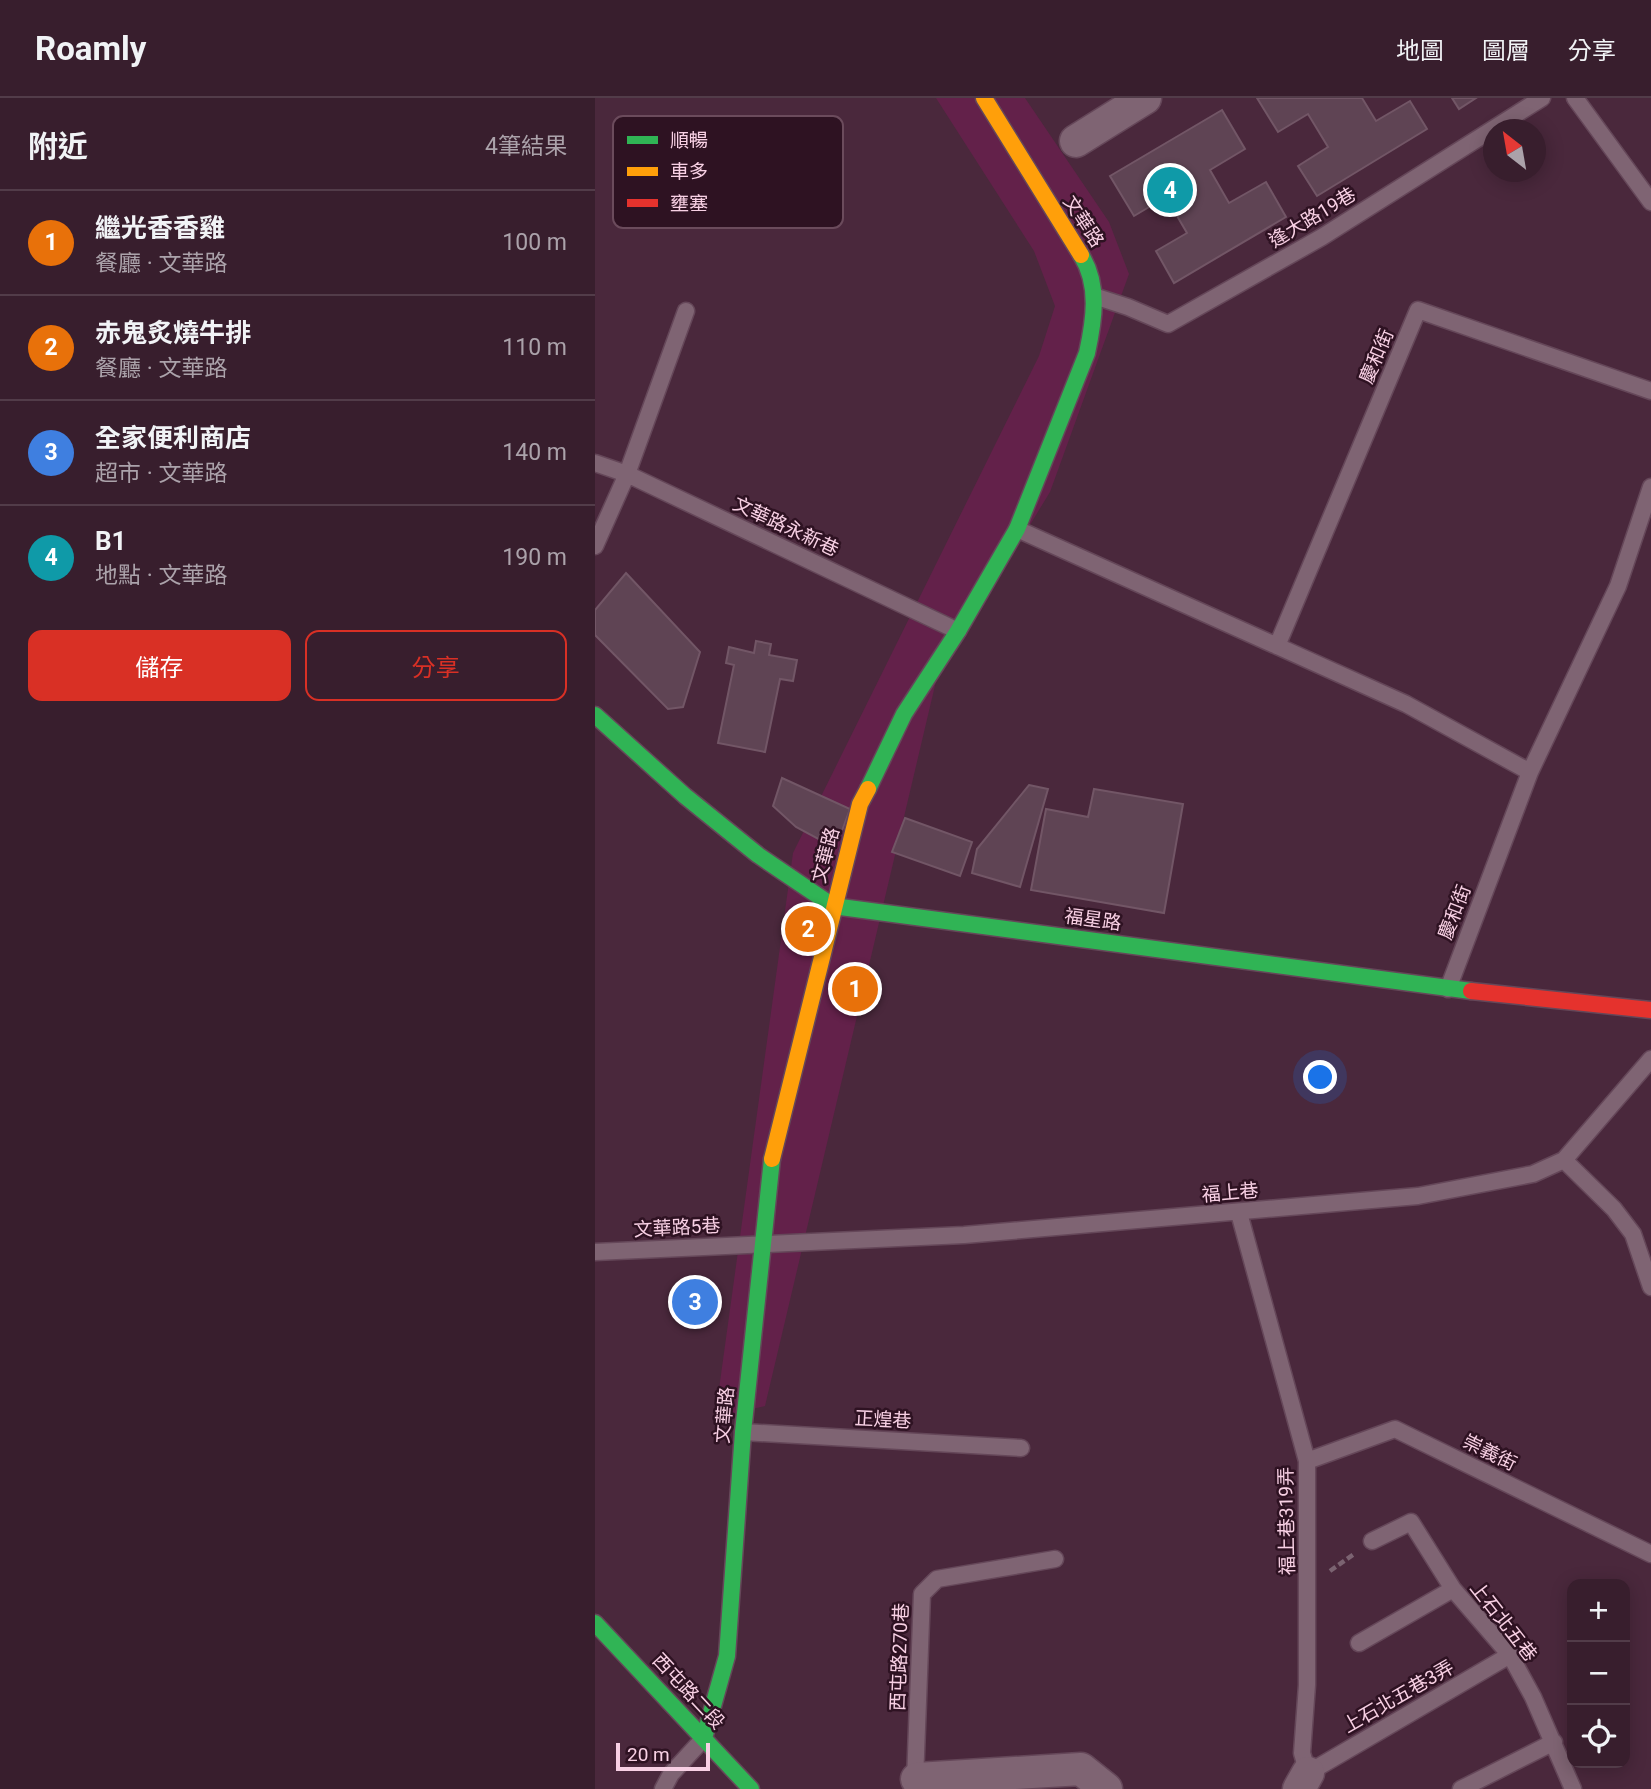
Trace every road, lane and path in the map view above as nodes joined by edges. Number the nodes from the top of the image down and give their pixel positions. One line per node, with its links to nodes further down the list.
1 (984, 98): 7 (street, 文華路)
2 (1145, 98): 5 (street)
3 (1542, 98): 7 (lane, 逢大路19巷)
4 (1575, 98): 6 (lane)
5 (1076, 141)
6 (1651, 202)
7 (1094, 296): 13 (street, 文華路)
8 (686, 311): 11 (lane)
9 (1651, 391): 16 (lane, 慶和街)
10 (595, 463): 11 (lane, 文華路永新巷)
11 (627, 474): 14 (lane); 15 (lane, 文華路永新巷)
12 (1651, 487): 18 (lane, 慶和街)
13 (1017, 529): 15 (street, 文華路); 16 (lane)
14 (595, 546)
15 (958, 631): 19 (street, 文華路)
16 (1277, 646): 18 (lane)
17 (595, 715): 19 (street, 福星路)
18 (1530, 772): 20 (lane, 慶和街)
19 (833, 906): 20 (street, 福星路); 25 (street, 文華路)
20 (1448, 989): 21 (street, 福星路)
21 (1651, 1010)
22 (1651, 1059): 23 (lane, 福上巷)
23 (1564, 1160): 24 (lane, 福上巷); 27 (lane)
24 (1238, 1213): 25 (lane, 福上巷); 30 (lane, 福上巷319弄)
25 (762, 1243): 26 (lane, 文華路5巷); 28 (street, 文華路)
26 (595, 1252)
27 (1651, 1287)
28 (743, 1432): 29 (lane, 正煌巷); 39 (street, 文華路)
29 (1021, 1448)
30 (1307, 1461): 32 (lane, 崇義街); 34 (lane, 福上巷319弄)
31 (1372, 1541): 34 (path); 35 (lane, 上石北五巷)
32 (1651, 1554)
33 (1055, 1559): 42 (lane, 西屯路270巷)
34 (1308, 1587): 41 (lane, 福上巷319弄)
35 (1453, 1589): 37 (lane); 38 (lane, 上石北五巷)
36 (595, 1623): 39 (street, 西屯路二段)
37 (1359, 1643)
38 (1510, 1655): 40 (lane, 上石北五巷); 41 (lane, 上石北五巷3弄)
39 (704, 1738): 43 (lane); 44 (street, 西屯路二段)
40 (1554, 1742): 46 (lane); 47 (lane, 上石北五巷)
41 (1305, 1776)
42 (913, 1784): 45 (street)
43 (663, 1789)
44 (751, 1789)
45 (1106, 1789)
46 (1461, 1789)
47 (1573, 1789)

